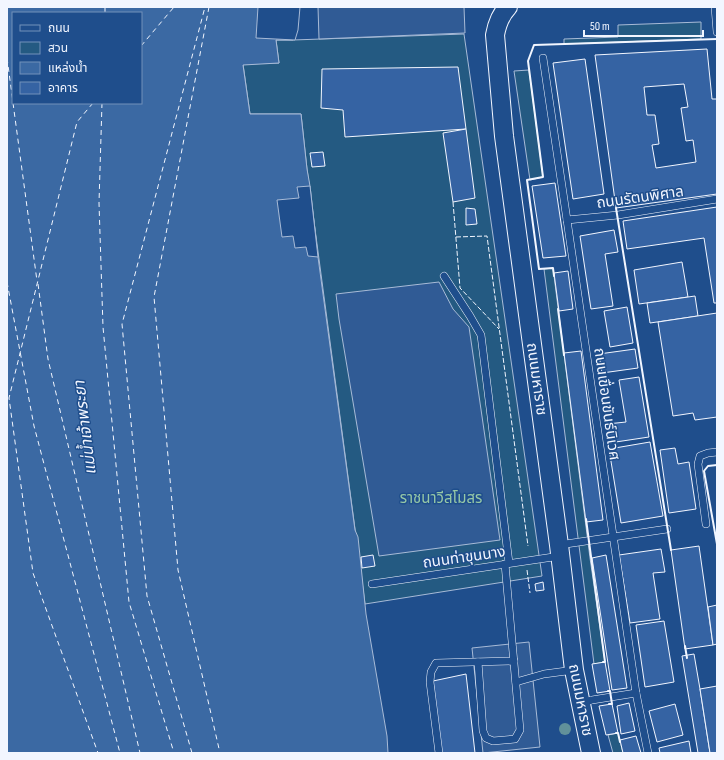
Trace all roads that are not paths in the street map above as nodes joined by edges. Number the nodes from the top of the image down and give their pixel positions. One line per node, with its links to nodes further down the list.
1 (508, 7): 12 (street, ถนนมหาราช)
2 (715, 7): 3 (lane)
3 (717, 32)
4 (542, 58): 6 (lane, ถนนเขื่อนขันธ์นิเวศ)
5 (717, 199): 6 (lane, ถนนรัตนพิศาล)
6 (567, 220): 11 (lane, ถนนเขื่อนขันธ์นิเวศ)
7 (444, 276): 13 (lane)
8 (717, 452): 9 (lane)
9 (706, 524)
10 (667, 529): 11 (lane, ถนนท่าขุนนาง)
11 (613, 538): 12 (lane, ถนนท่าขุนนาง); 19 (lane, ถนนเขื่อนขันธ์นิเวศ)
12 (560, 550): 13 (lane, ถนนท่าขุนนาง); 17 (street, ถนนมหาราช)
13 (507, 564): 14 (lane, ถนนท่าขุนนาง); 15 (lane)
14 (372, 584)
15 (514, 661): 16 (lane); 18 (lane)
16 (478, 662): 18 (lane); 21 (lane)
17 (574, 670): 18 (lane); 20 (street, ถนนมหาราช)
18 (516, 682)
19 (636, 693): 20 (lane); 23 (lane, ถนนเขื่อนขันธ์นิเวศ)
20 (581, 703): 22 (street, ถนนมหาราช)
21 (439, 753)
22 (591, 753)
23 (648, 753)

